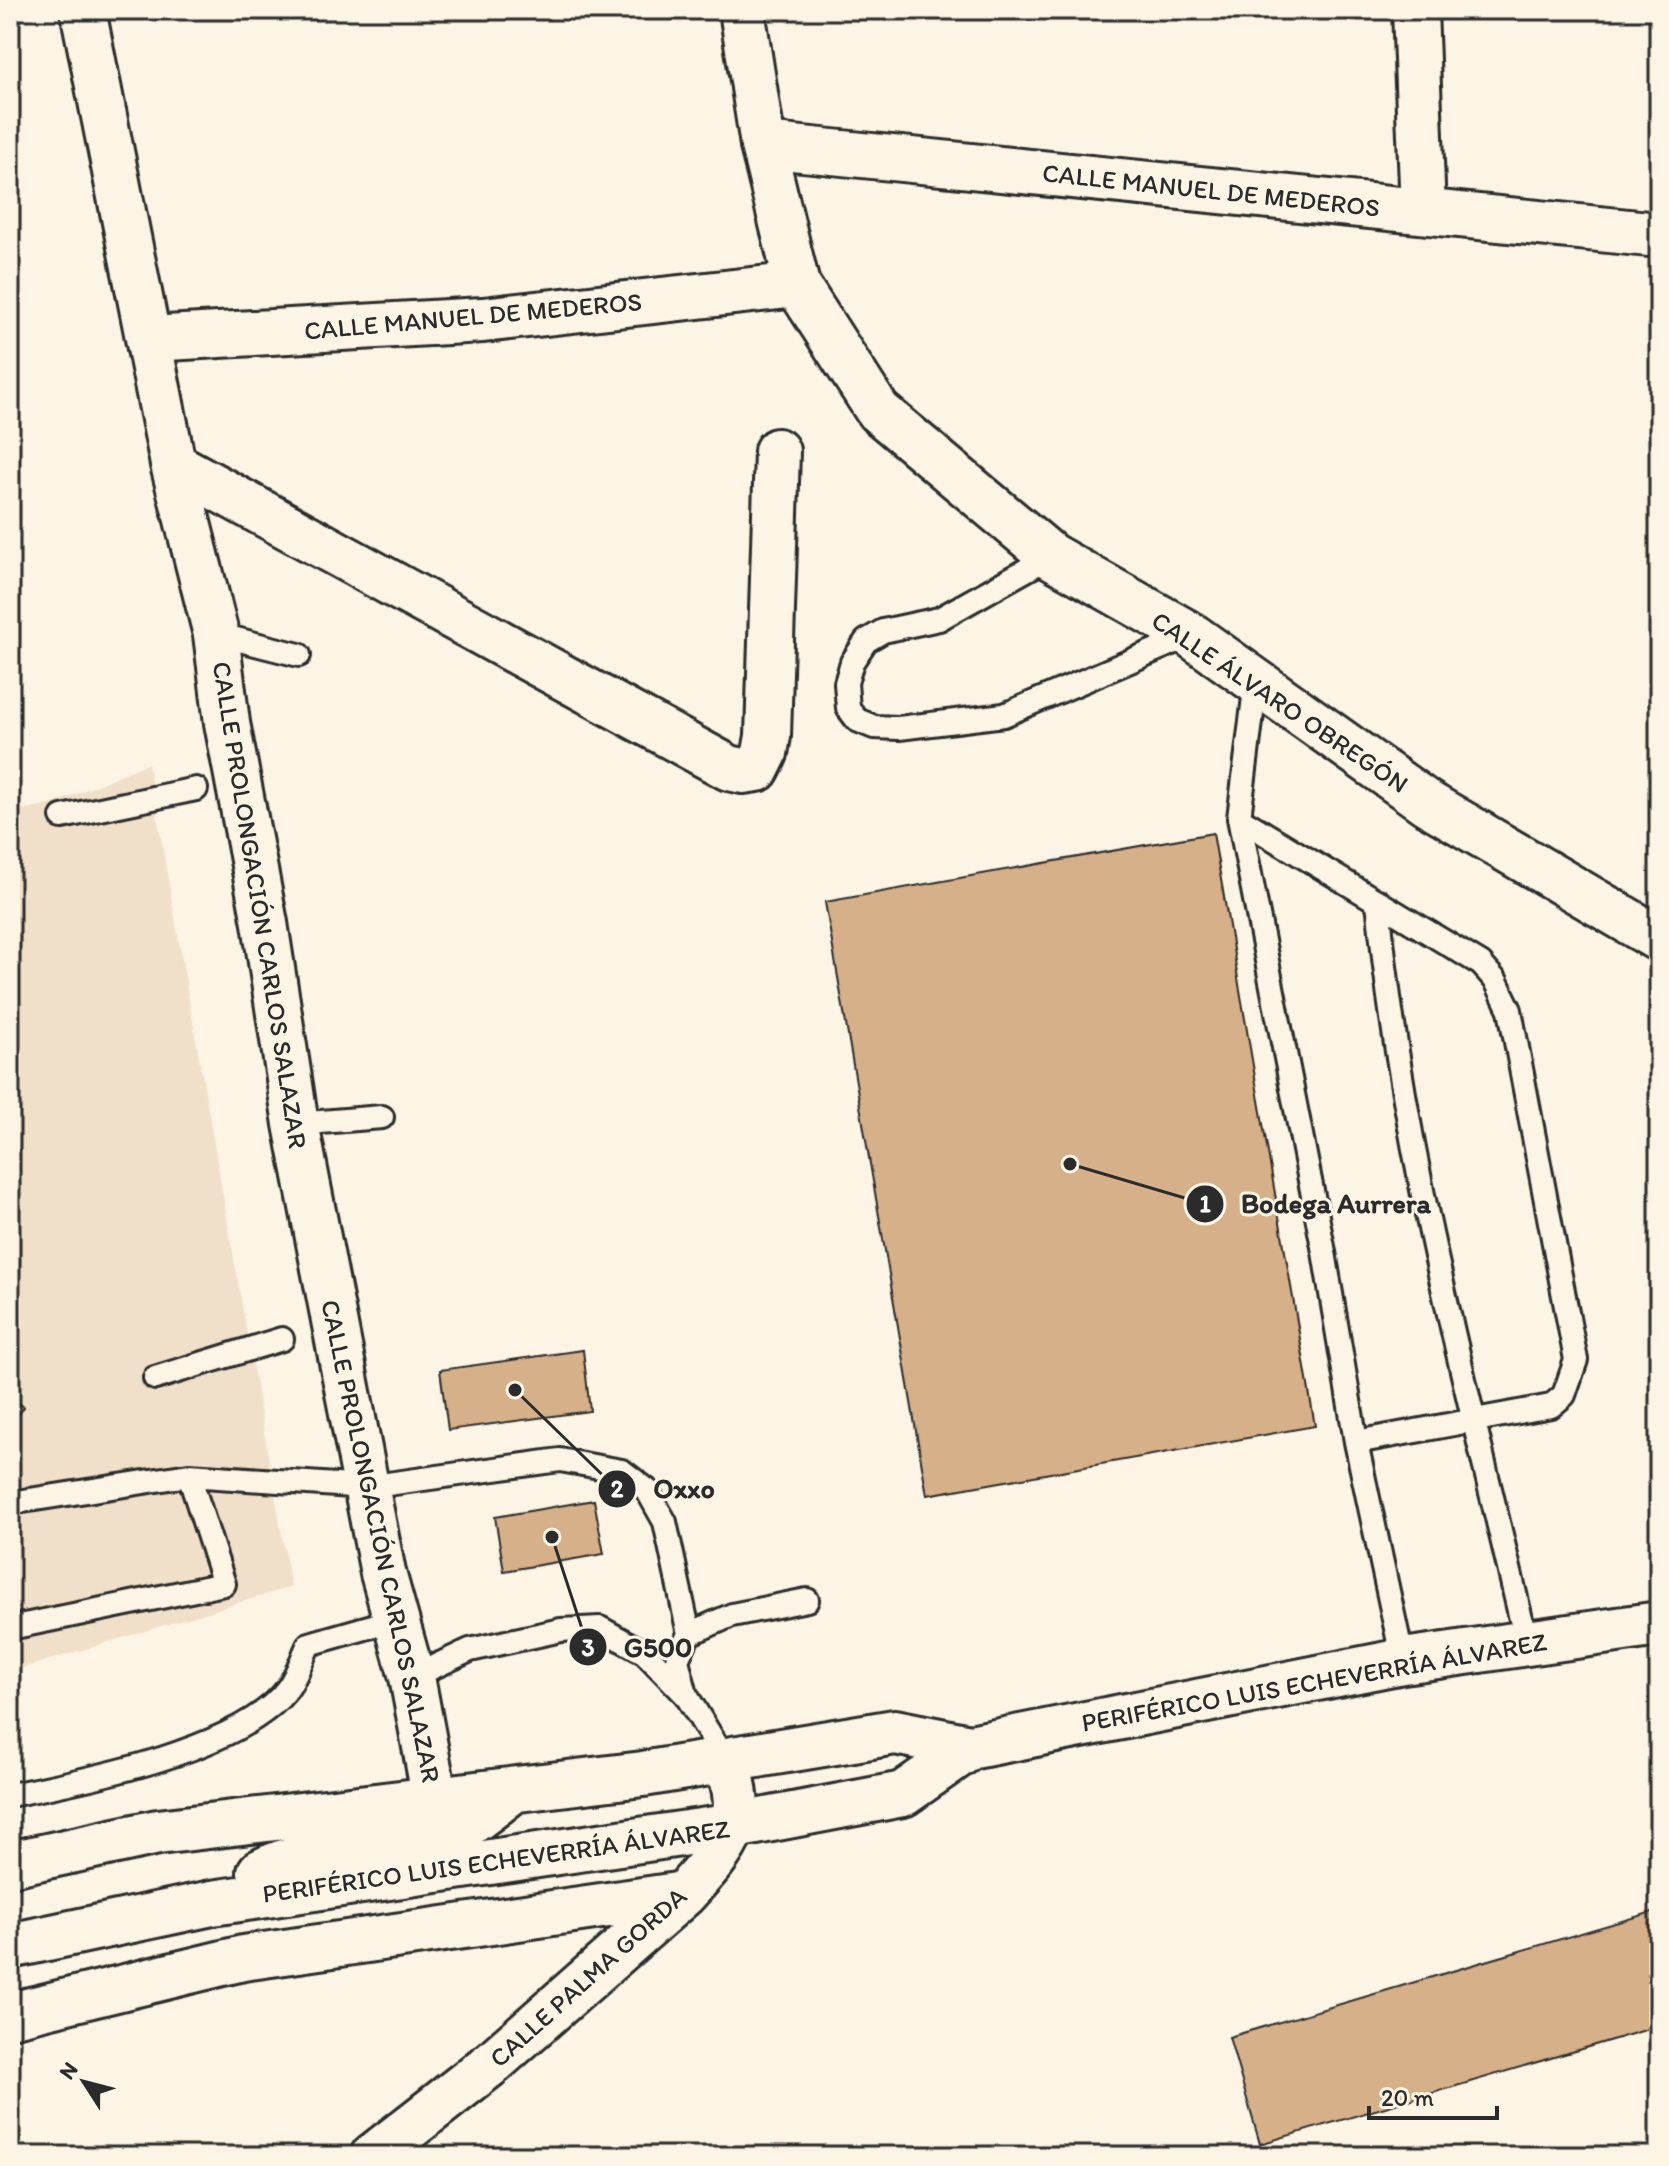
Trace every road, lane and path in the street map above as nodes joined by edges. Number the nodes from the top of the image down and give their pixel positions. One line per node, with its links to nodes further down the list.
1 (83, 10): 8 (street, CALLE PROLONGACIÓN CARLOS SALAZAR)
2 (742, 10): 4 (street, CALLE ÁLVARO OBREGÓN)
3 (1415, 10): 5 (street)
4 (763, 145): 5 (street, CALLE MANUEL DE MEDEROS); 7 (street, CALLE ÁLVARO OBREGÓN)
5 (1423, 211): 6 (street, CALLE MANUEL DE MEDEROS)
6 (1659, 235)
7 (797, 285): 8 (street, CALLE MANUEL DE MEDEROS); 11 (street, CALLE ÁLVARO OBREGÓN)
8 (149, 339): 10 (street, CALLE PROLONGACIÓN CARLOS SALAZAR)
9 (777, 451): 10 (street)
10 (173, 464): 12 (street, CALLE PROLONGACIÓN CARLOS SALAZAR)
11 (1051, 556): 13 (street, CALLE ÁLVARO OBREGÓN); 13 (lane)
12 (216, 634): 14 (lane); 22 (street, CALLE PROLONGACIÓN CARLOS SALAZAR)
13 (1191, 635): 15 (street, CALLE ÁLVARO OBREGÓN)
14 (299, 655)
15 (1256, 681): 18 (lane); 20 (street, CALLE ÁLVARO OBREGÓN)
16 (196, 789): 17 (lane)
17 (62, 817)
18 (1239, 818): 19 (lane); 26 (lane)
19 (1378, 901): 25 (lane); 25 (lane)
20 (1659, 939)
21 (382, 1117): 22 (lane)
22 (296, 1124): 28 (street, CALLE PROLONGACIÓN CARLOS SALAZAR)
23 (282, 1339): 24 (lane)
24 (155, 1378)
25 (1472, 1421): 26 (lane); 35 (lane)
26 (1356, 1442): 36 (lane)
27 (189, 1475): 28 (lane); 29 (lane); 33 (lane)
28 (366, 1487): 31 (street, CALLE PROLONGACIÓN CARLOS SALAZAR); 34 (lane)
29 (10, 1503)
30 (807, 1600): 34 (lane)
31 (397, 1619): 37 (street, CALLE PROLONGACIÓN CARLOS SALAZAR); 42 (lane)
32 (1659, 1624): 35 (street, PERIFÉRICO LUIS ECHEVERRÍA ÁLVAREZ)
33 (10, 1628)
34 (689, 1634): 38 (lane)
35 (1526, 1641): 36 (street, PERIFÉRICO LUIS ECHEVERRÍA ÁLVAREZ)
36 (1403, 1661): 39 (street, PERIFÉRICO LUIS ECHEVERRÍA ÁLVAREZ)
37 (412, 1677): 38 (lane); 43 (street, CALLE PROLONGACIÓN CARLOS SALAZAR)
38 (686, 1695): 40 (lane)
39 (970, 1747): 40 (street, PERIFÉRICO LUIS ECHEVERRÍA ÁLVAREZ); 44 (street, PERIFÉRICO LUIS ECHEVERRÍA ÁLVAREZ)
40 (726, 1761): 41 (street, PERIFÉRICO LUIS ECHEVERRÍA ÁLVAREZ); 44 (street)
41 (512, 1791): 43 (street, PERIFÉRICO LUIS ECHEVERRÍA ÁLVAREZ); 45 (street); 48 (street)
42 (10, 1795)
43 (435, 1800): 46 (street, PERIFÉRICO LUIS ECHEVERRÍA ÁLVAREZ)
44 (735, 1826): 45 (street, PERIFÉRICO LUIS ECHEVERRÍA ÁLVAREZ); 47 (street, CALLE PALMA GORDA)
45 (596, 1847): 48 (street, PERIFÉRICO LUIS ECHEVERRÍA ÁLVAREZ)
46 (10, 1864)
47 (684, 1894): 50 (street); 51 (street, CALLE PALMA GORDA)
48 (212, 1903): 49 (street, PERIFÉRICO LUIS ECHEVERRÍA ÁLVAREZ)
49 (10, 1946)
50 (10, 2015)
51 (373, 2156)

